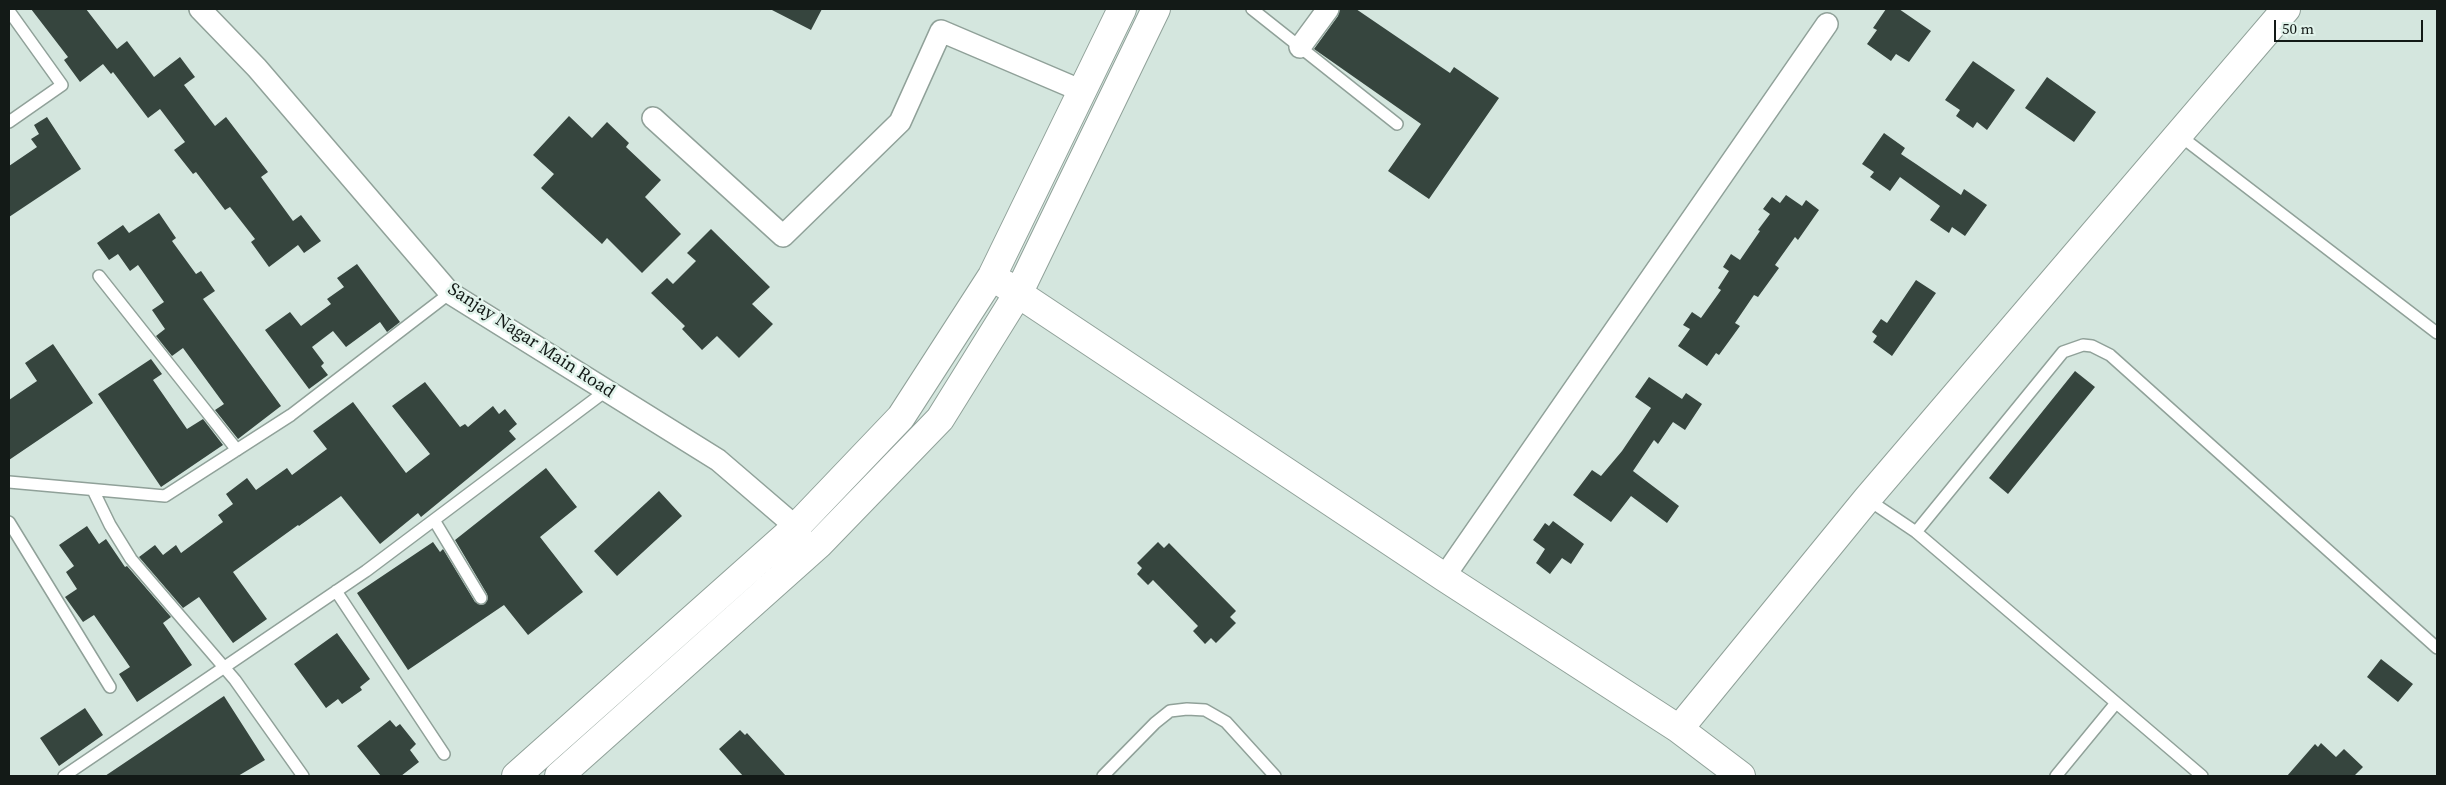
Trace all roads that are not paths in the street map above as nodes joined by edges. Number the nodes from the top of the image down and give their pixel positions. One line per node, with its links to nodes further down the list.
1 (200, 9): 18 (street, Sanjay Nagar Main Road)
2 (1122, 9): 10 (street)
3 (1156, 9): 17 (street)
4 (1252, 9): 9 (lane)
5 (1328, 9): 9 (street)
6 (2286, 9): 14 (street)
7 (9, 11): 12 (lane)
8 (1827, 24): 30 (street)
9 (1300, 47): 13 (lane)
10 (1082, 91): 11 (street); 16 (street)
11 (654, 118)
12 (9, 122)
13 (1397, 124)
14 (2179, 135): 19 (lane); 24 (street)
15 (99, 276): 21 (lane)
16 (992, 276): 17 (street); 27 (street)
17 (1019, 292): 29 (street); 30 (street)
18 (450, 293): 20 (street, Sanjay Nagar Main Road); 21 (lane)
19 (2437, 332)
20 (608, 390): 25 (lane); 27 (street, Sanjay Nagar Main Road)
21 (237, 450): 23 (lane)
22 (9, 482): 23 (lane)
23 (93, 490): 34 (lane)
24 (1867, 499): 28 (lane); 37 (street)
25 (434, 520): 31 (lane); 32 (lane)
26 (9, 523): 35 (lane)
27 (796, 527): 29 (street, Sanjay Nagar Main Road); 41 (street)
28 (1916, 532): 33 (lane); 36 (lane)
29 (812, 550): 42 (street)
30 (1444, 576): 37 (street)
31 (336, 591): 34 (lane); 38 (lane)
32 (481, 598)
33 (2437, 648)
34 (223, 668): 39 (lane); 40 (lane)
35 (110, 687)
36 (2116, 703): 46 (lane); 47 (lane)
37 (1679, 729): 45 (street)
38 (444, 754)
39 (64, 776)
40 (303, 776)
41 (516, 776)
42 (559, 776)
43 (1103, 776): 44 (lane)
44 (1275, 776)
45 (1741, 776)
46 (2056, 776)
47 (2202, 776)

